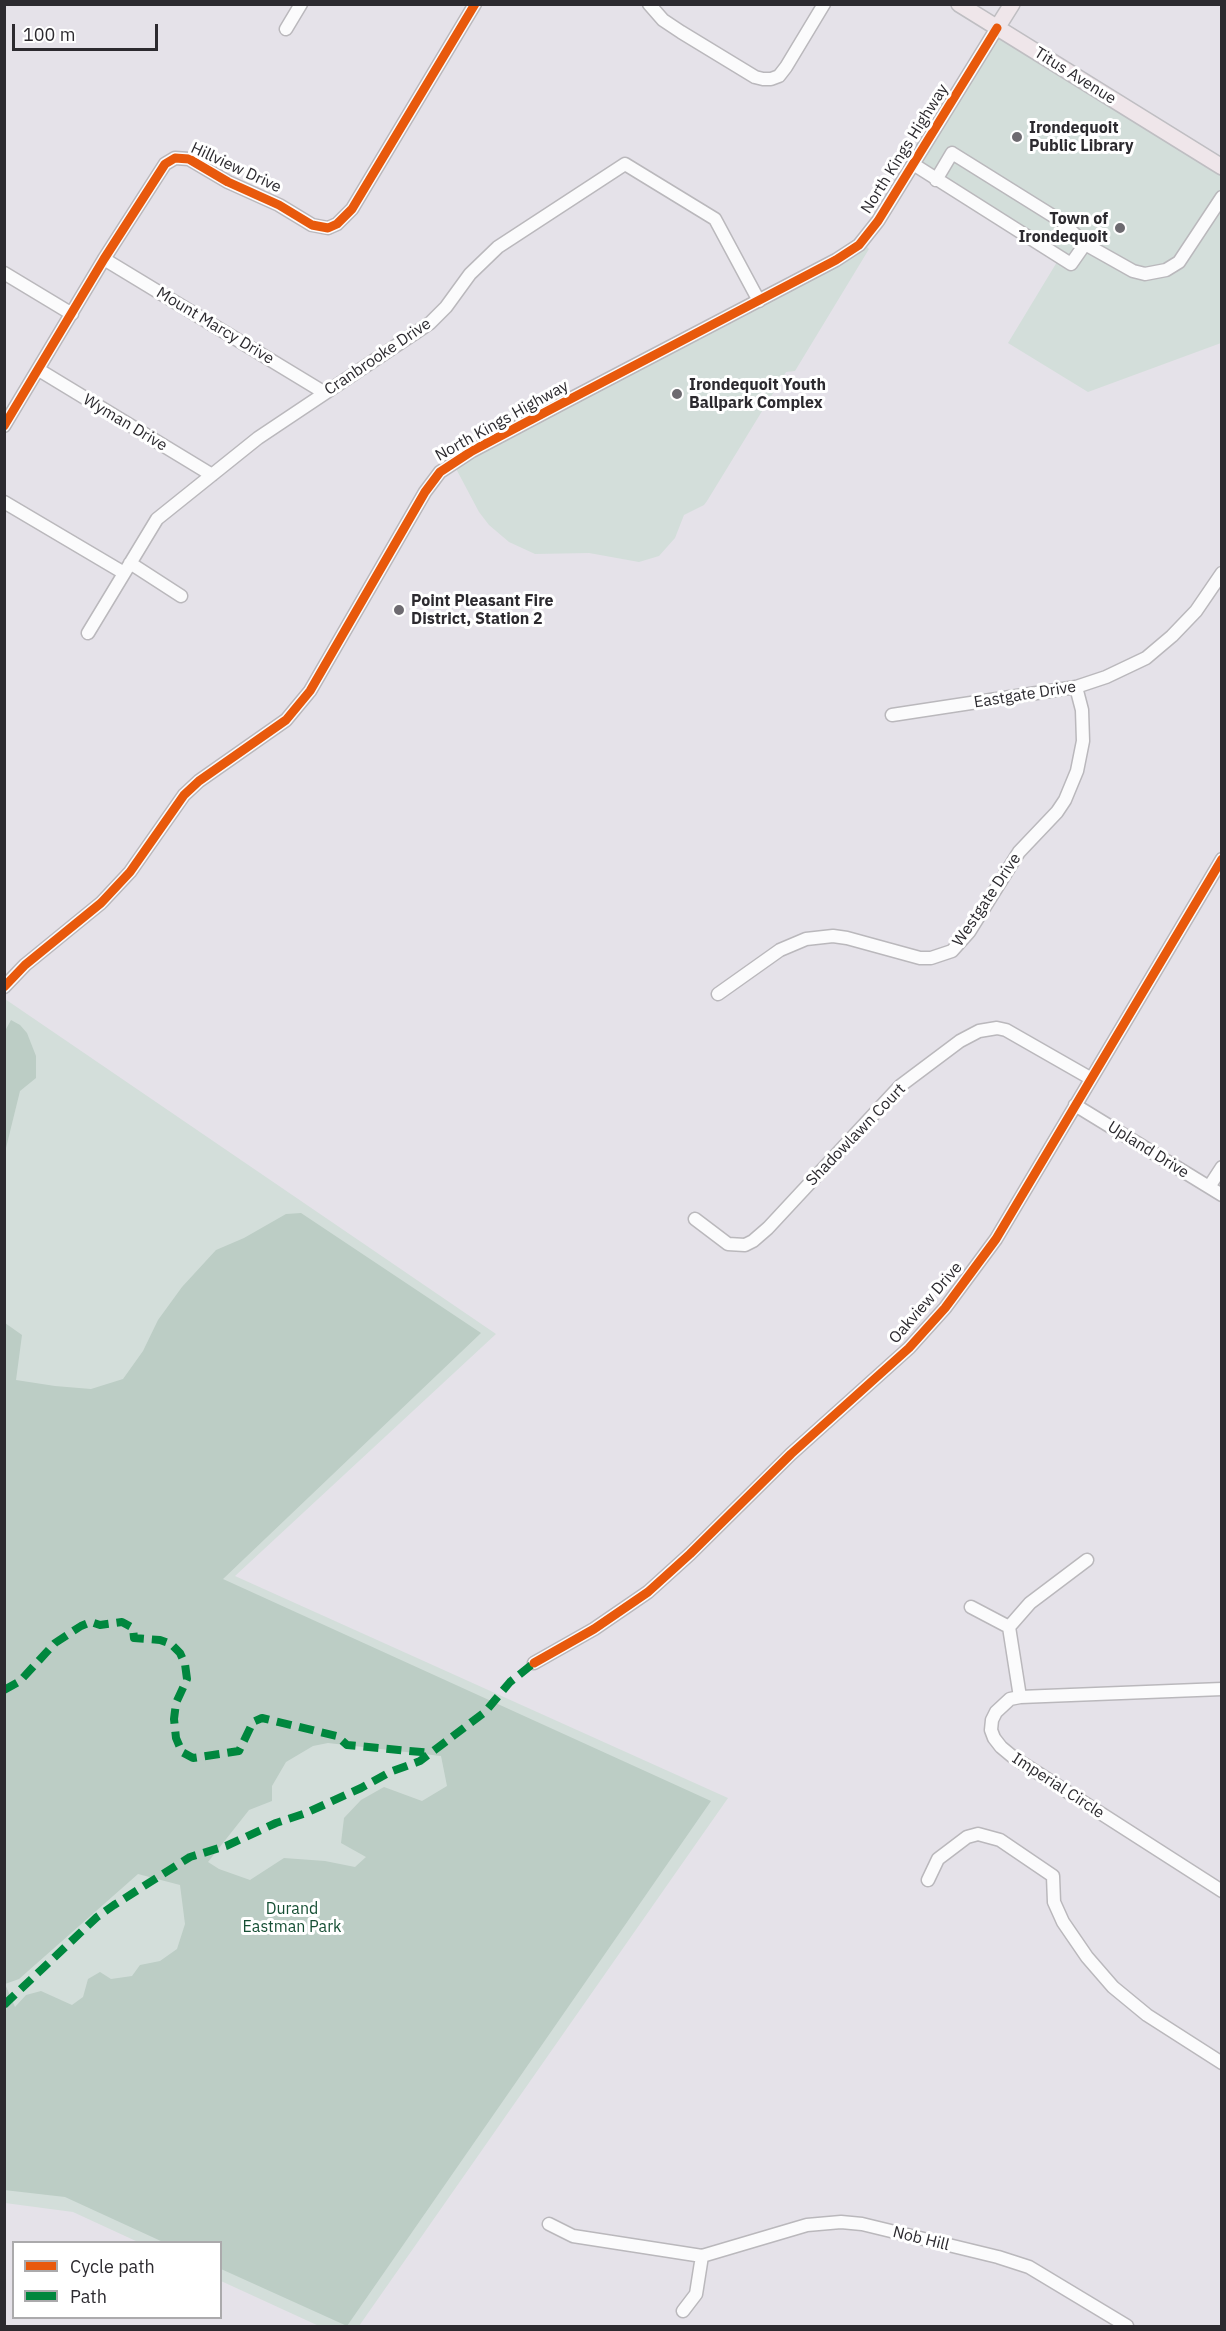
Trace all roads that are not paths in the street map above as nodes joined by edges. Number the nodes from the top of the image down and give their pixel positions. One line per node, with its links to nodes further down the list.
1 (301, 4): 8 (street)
2 (475, 4): 14 (street, Hillview Drive)
3 (649, 4): 4 (street)
4 (824, 4)
5 (959, 4): 7 (main road, Titus Avenue)
6 (1012, 4): 7 (main road)
7 (997, 28): 9 (street, North Kings Highway); 10 (main road, Titus Avenue)
8 (286, 29)
9 (913, 164): 11 (street); 16 (street, North Kings Highway)
10 (1221, 167)
11 (936, 180): 13 (street); 13 (street)
12 (1221, 197): 13 (street)
13 (1085, 244)
14 (104, 259): 17 (street, Hillview Drive); 19 (street, Mount Marcy Drive)
15 (4, 273): 17 (street)
16 (759, 301): 19 (street, Cranbrooke Drive); 30 (street, North Kings Highway)
17 (72, 314): 18 (street, Hillview Drive)
18 (39, 370): 20 (street, Hillview Drive); 21 (street, Wyman Drive)
19 (325, 393): 21 (street, Cranbrooke Drive)
20 (4, 426)
21 (212, 476): 23 (street, Cranbrooke Drive)
22 (4, 502): 23 (street)
23 (127, 568): 25 (street); 26 (street, Cranbrooke Drive)
24 (1221, 573): 27 (street, Eastgate Drive)
25 (181, 596)
26 (88, 633)
27 (1076, 687): 28 (street, Eastgate Drive); 31 (street, Westgate Drive)
28 (892, 715)
29 (1221, 859): 32 (street, Oakview Drive)
30 (4, 987)
31 (718, 994)
32 (1090, 1078): 33 (street, Oakview Drive); 37 (street, Shadowlawn Court)
33 (1075, 1105): 35 (street, Upland Drive); 41 (street, Oakview Drive)
34 (1221, 1167): 35 (street)
35 (1209, 1187): 36 (street, Upland Drive)
36 (1221, 1196)
37 (695, 1220)
38 (1087, 1560): 40 (street)
39 (971, 1607): 40 (street)
40 (1009, 1627): 43 (street)
41 (534, 1663)
42 (1221, 1689): 43 (street)
43 (1020, 1697): 45 (street, Imperial Circle)
44 (928, 1880): 46 (street)
45 (1221, 1891)
46 (1221, 2063)
47 (549, 2224): 48 (street, Nob Hill)
48 (702, 2256): 49 (street); 50 (street, Nob Hill)
49 (683, 2311)
50 (1127, 2326)

